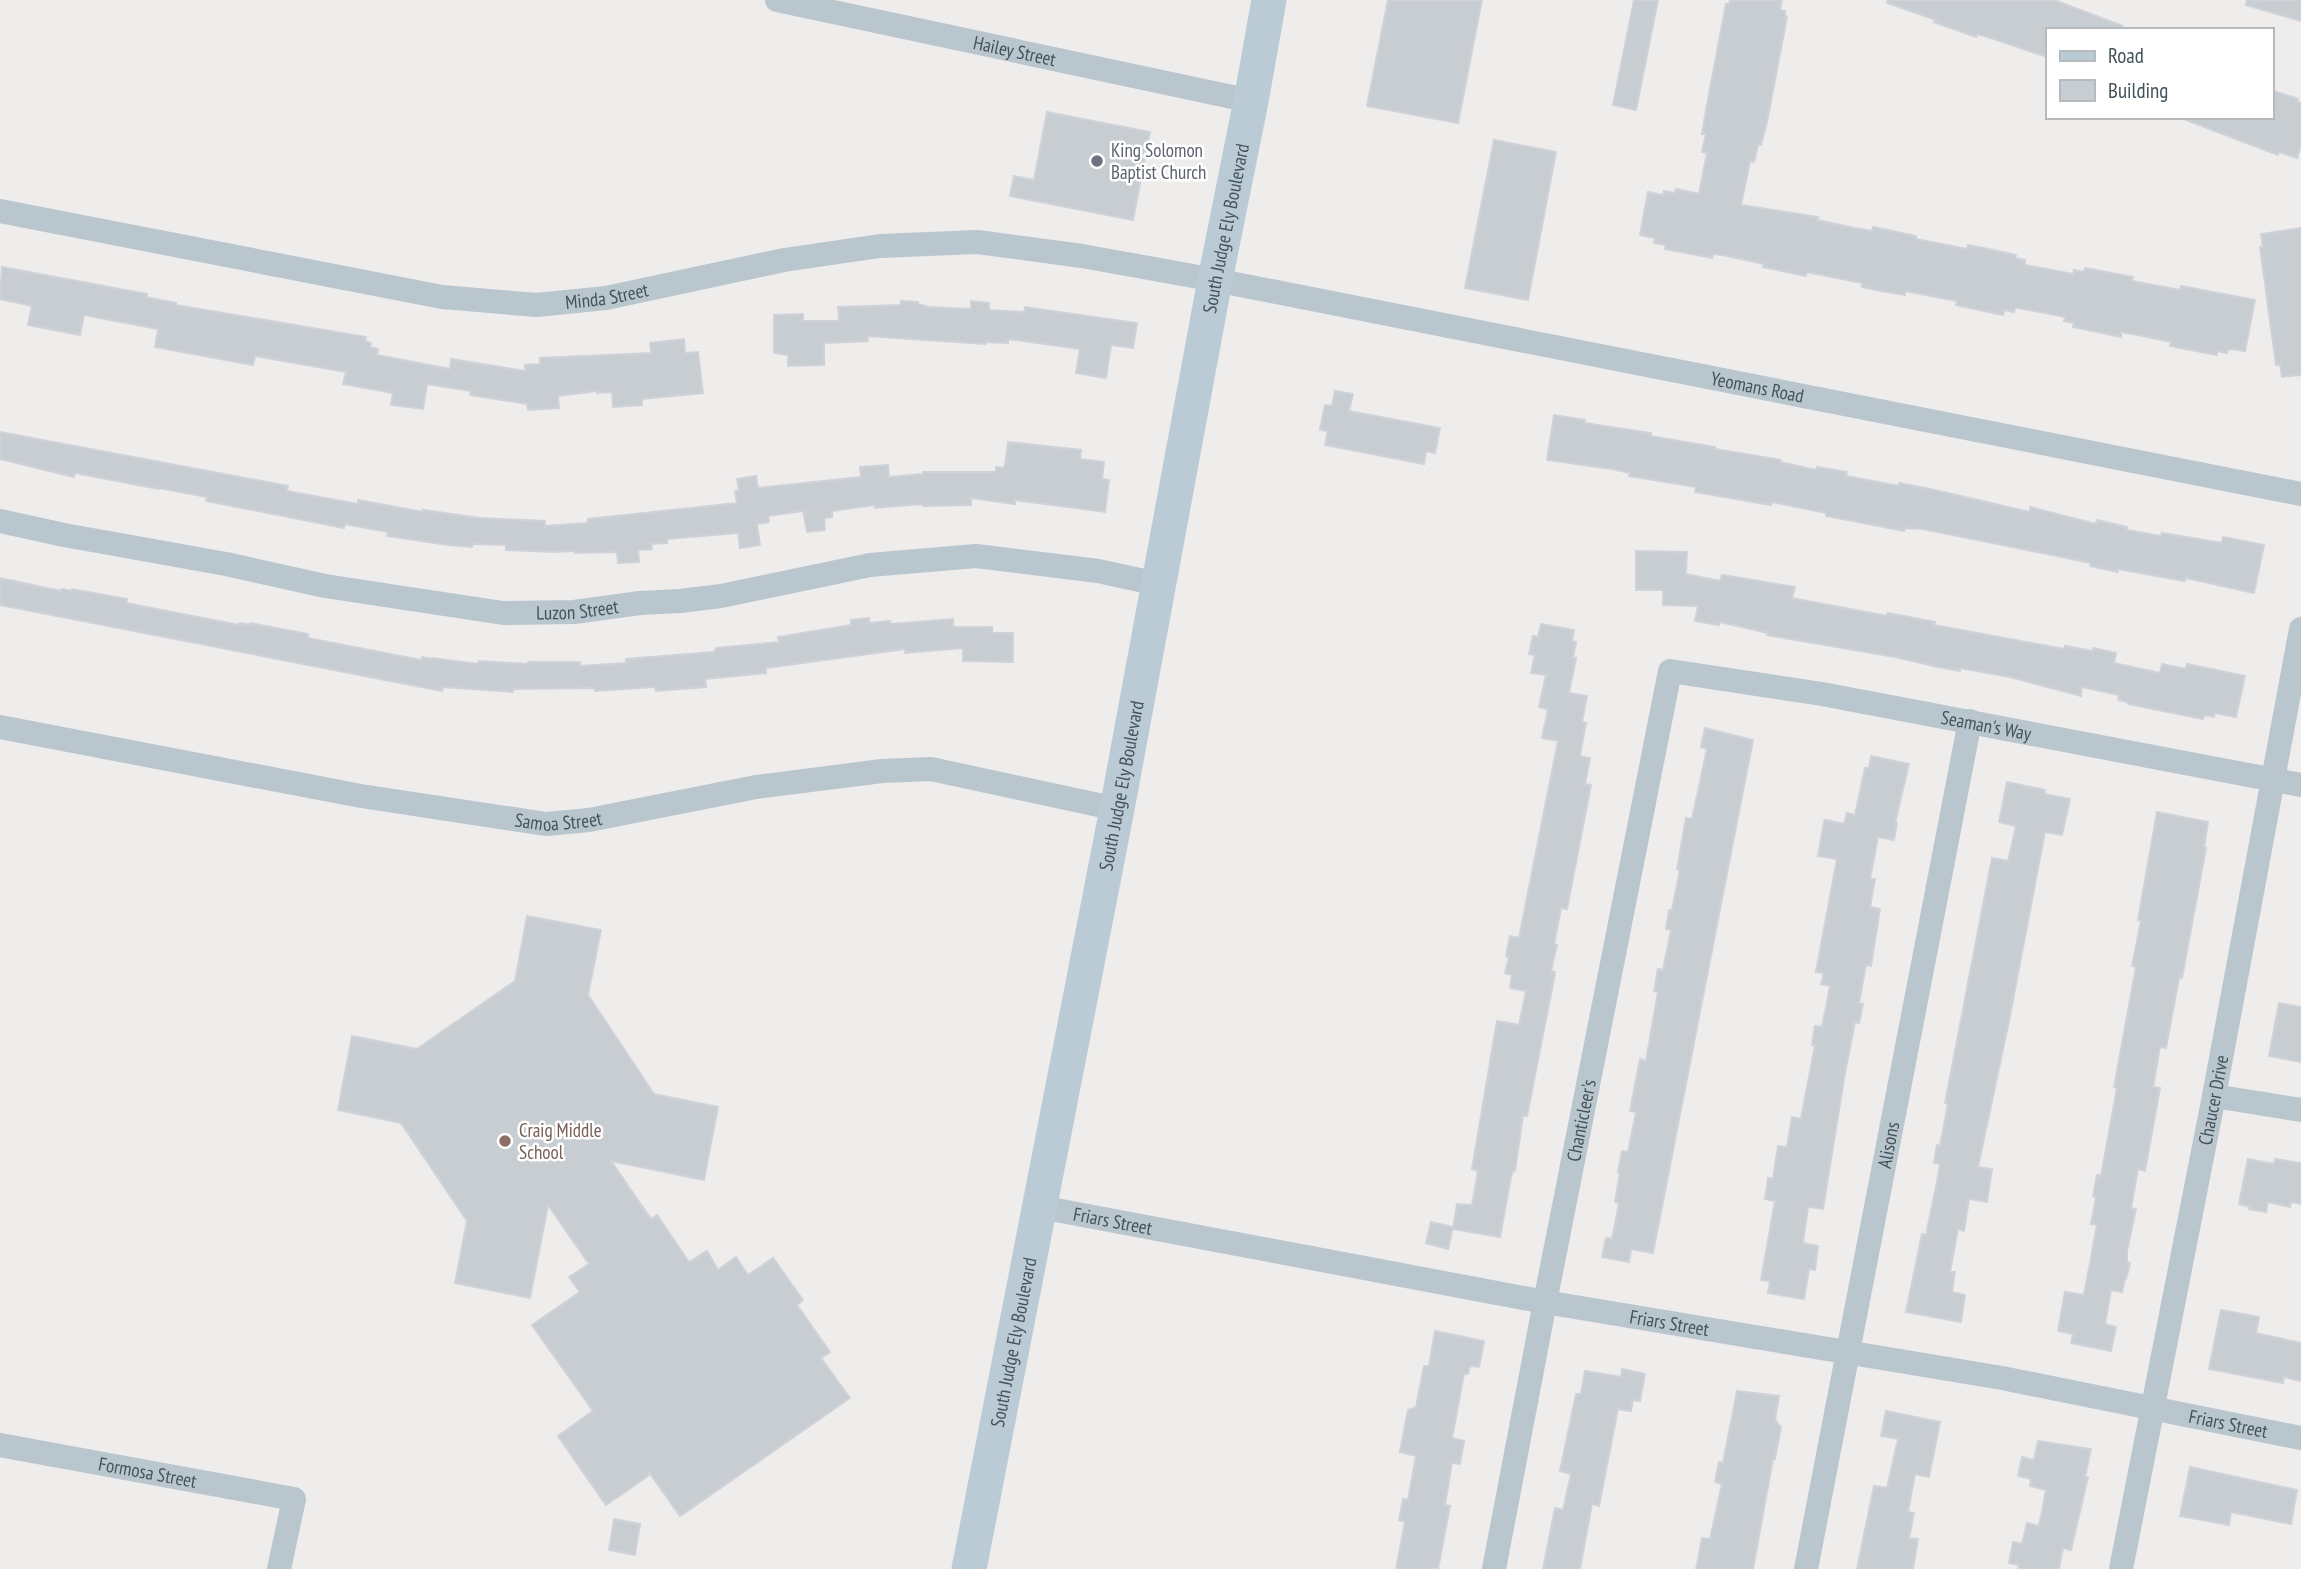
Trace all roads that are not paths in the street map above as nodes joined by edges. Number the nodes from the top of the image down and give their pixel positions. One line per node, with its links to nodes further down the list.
1 (777, 0): 3 (street, Hailey Street)
2 (1269, 0): 3 (main road, South Judge Ely Boulevard)
3 (1251, 101): 5 (main road, South Judge Ely Boulevard)
4 (0, 211): 5 (street, Minda Street)
5 (1214, 281): 6 (street, Yeomans Road); 8 (main road, South Judge Ely Boulevard)
6 (2301, 494)
7 (0, 521): 8 (street, Luzon Street)
8 (1158, 584): 15 (main road, South Judge Ely Boulevard)
9 (2301, 629): 13 (street, Chaucer Drive)
10 (1671, 671): 11 (street, Seaman's Way); 19 (street, Chanticleer's)
11 (1970, 720): 13 (street, Seaman's Way); 20 (street, Alisons)
12 (0, 727): 15 (street, Samoa Street)
13 (2272, 779): 14 (street, Seaman's Way); 16 (street, Chaucer Drive)
14 (2301, 785)
15 (1117, 810): 18 (main road, South Judge Ely Boulevard)
16 (2214, 1096): 17 (street); 21 (street, Chaucer Drive)
17 (2301, 1110)
18 (1040, 1207): 19 (street, Friars Street); 25 (main road, South Judge Ely Boulevard)
19 (1545, 1302): 20 (street, Friars Street); 26 (street, Chanticleer's)
20 (1847, 1354): 21 (street, Friars Street); 27 (street, Alisons)
21 (2154, 1408): 22 (street, Friars Street); 28 (street, Chaucer Drive)
22 (2301, 1438)
23 (0, 1445): 24 (street, Formosa Street)
24 (279, 1569)
25 (970, 1569)
26 (1494, 1569)
27 (1806, 1569)
28 (2121, 1569)

